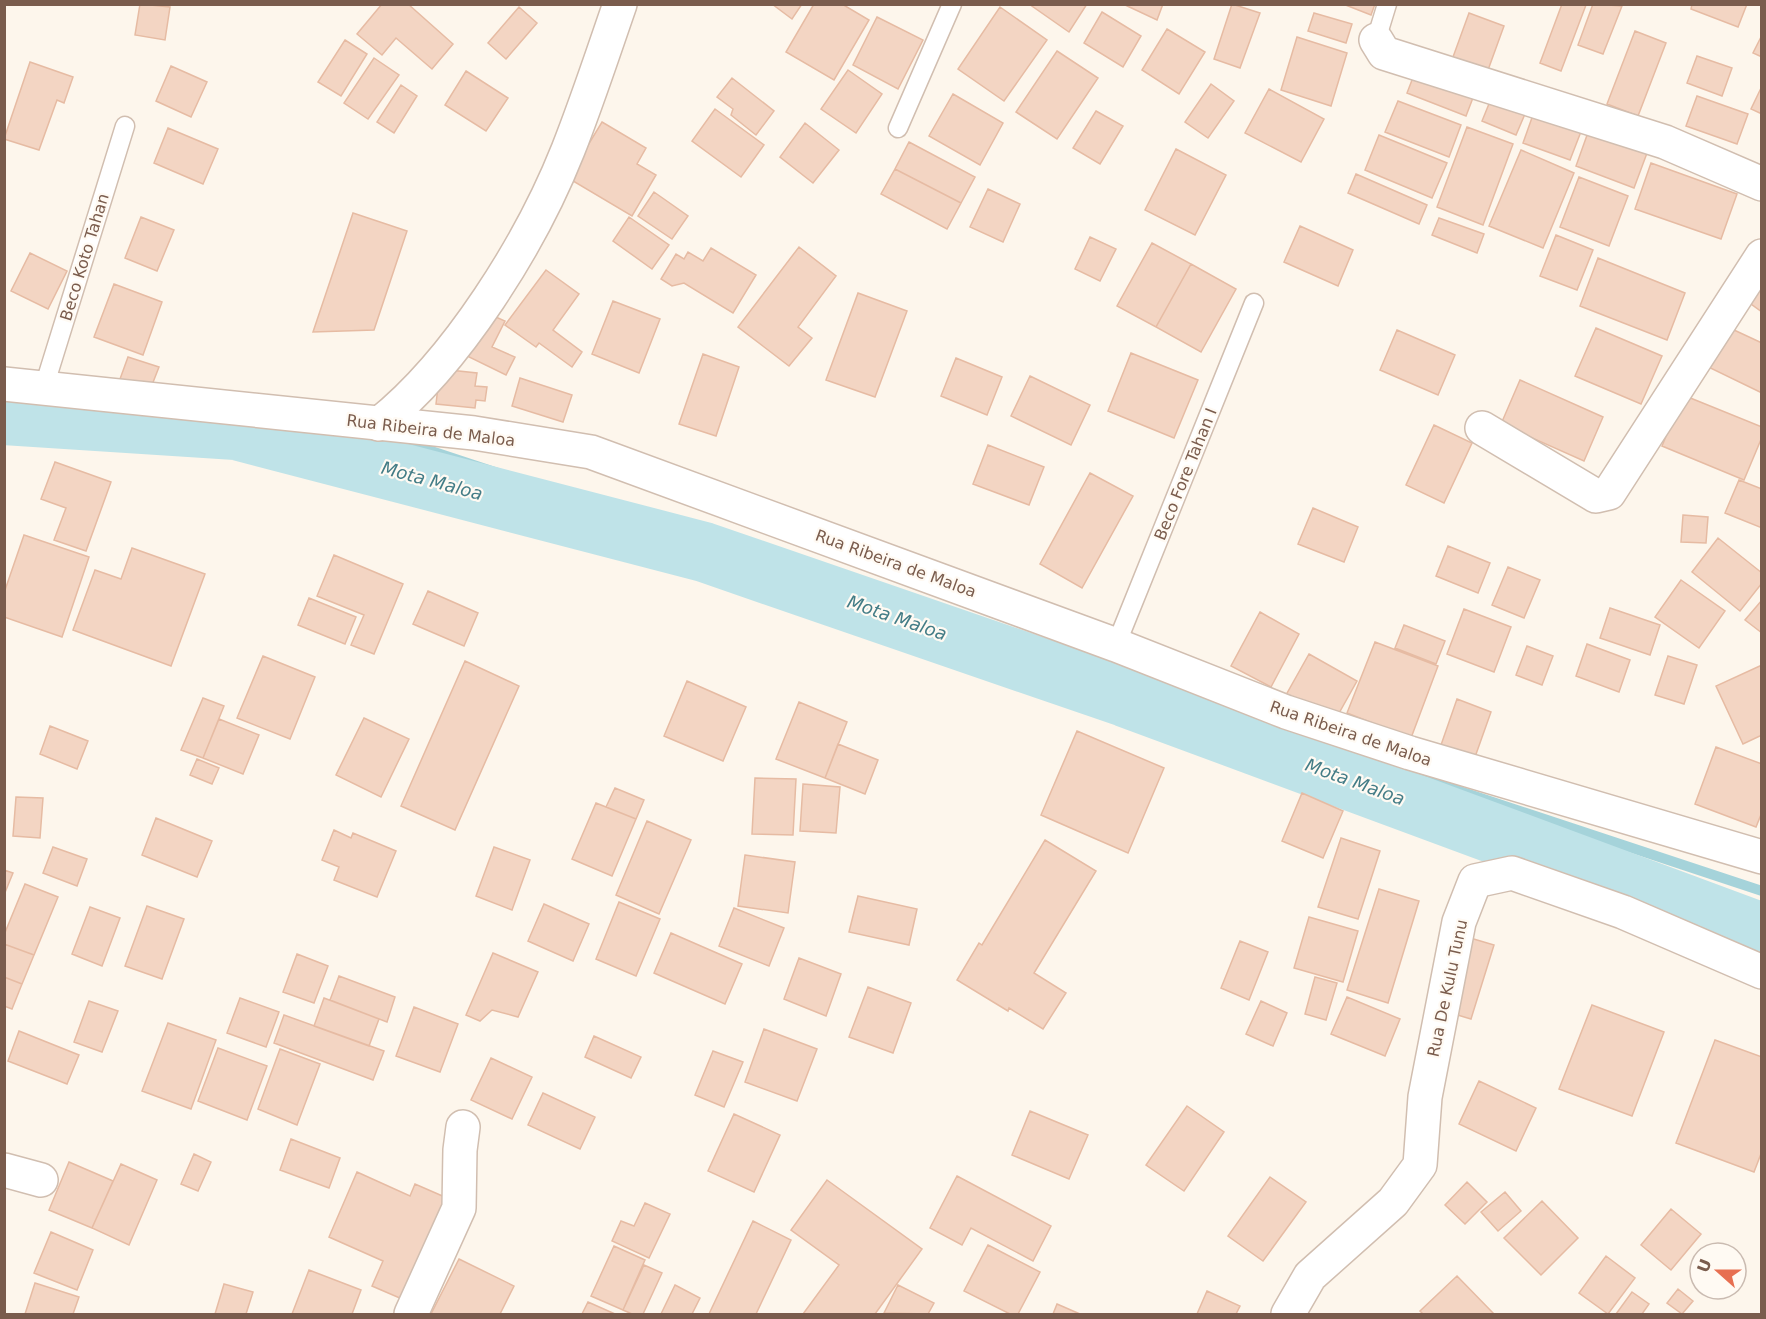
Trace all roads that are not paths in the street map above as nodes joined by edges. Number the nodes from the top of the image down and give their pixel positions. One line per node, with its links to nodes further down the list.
1 (620, 4): 12 (street)
2 (952, 4): 6 (lane)
3 (1387, 4): 4 (lane)
4 (1376, 40): 7 (street)
5 (125, 126): 11 (lane, Beco Koto Tahan)
6 (898, 128)
7 (1761, 184)
8 (1761, 256): 13 (street)
9 (1254, 303): 14 (lane, Beco Fore Tahan I)
10 (4, 384): 11 (street, Rua Ribeira de Maloa)
11 (44, 387): 12 (street, Rua Ribeira de Maloa)
12 (379, 424): 14 (street, Rua Ribeira de Maloa)
13 (1482, 428)
14 (1116, 645): 15 (street, Rua Ribeira de Maloa)
15 (1761, 857)
16 (1761, 972): 21 (street, Rua De Kulu Tunu)
17 (463, 1127): 20 (street)
18 (4, 1170): 19 (street)
19 (41, 1180)
20 (411, 1314)
21 (1288, 1314)

